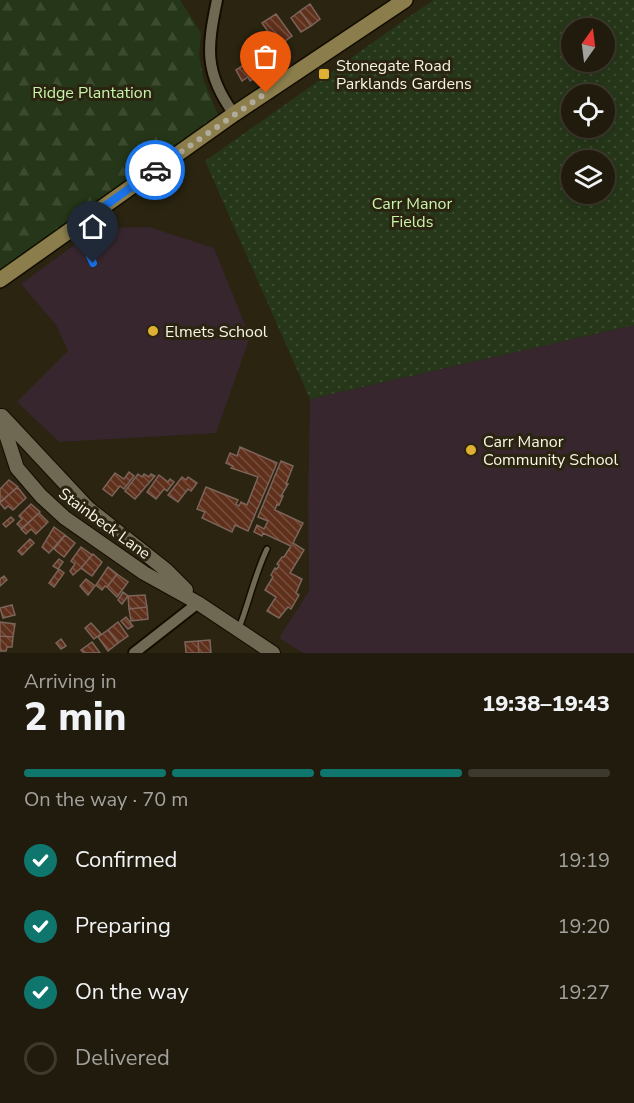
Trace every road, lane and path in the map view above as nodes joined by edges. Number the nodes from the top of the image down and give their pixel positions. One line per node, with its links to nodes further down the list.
1 (217, 0): 3 (street)
2 (405, 0): 3 (main road)
3 (234, 114): 4 (main road)
4 (77, 226): 5 (lane); 6 (main road)
5 (93, 263)
6 (0, 280)
7 (0, 415): 9 (street, Stainbeck Lane); 9 (street, Stainbeck Lane)
8 (267, 549): 10 (lane)
9 (198, 603): 10 (street, Stainbeck Lane); 11 (street)
10 (238, 630): 12 (street, Stainbeck Lane)
11 (134, 653)
12 (273, 653)

